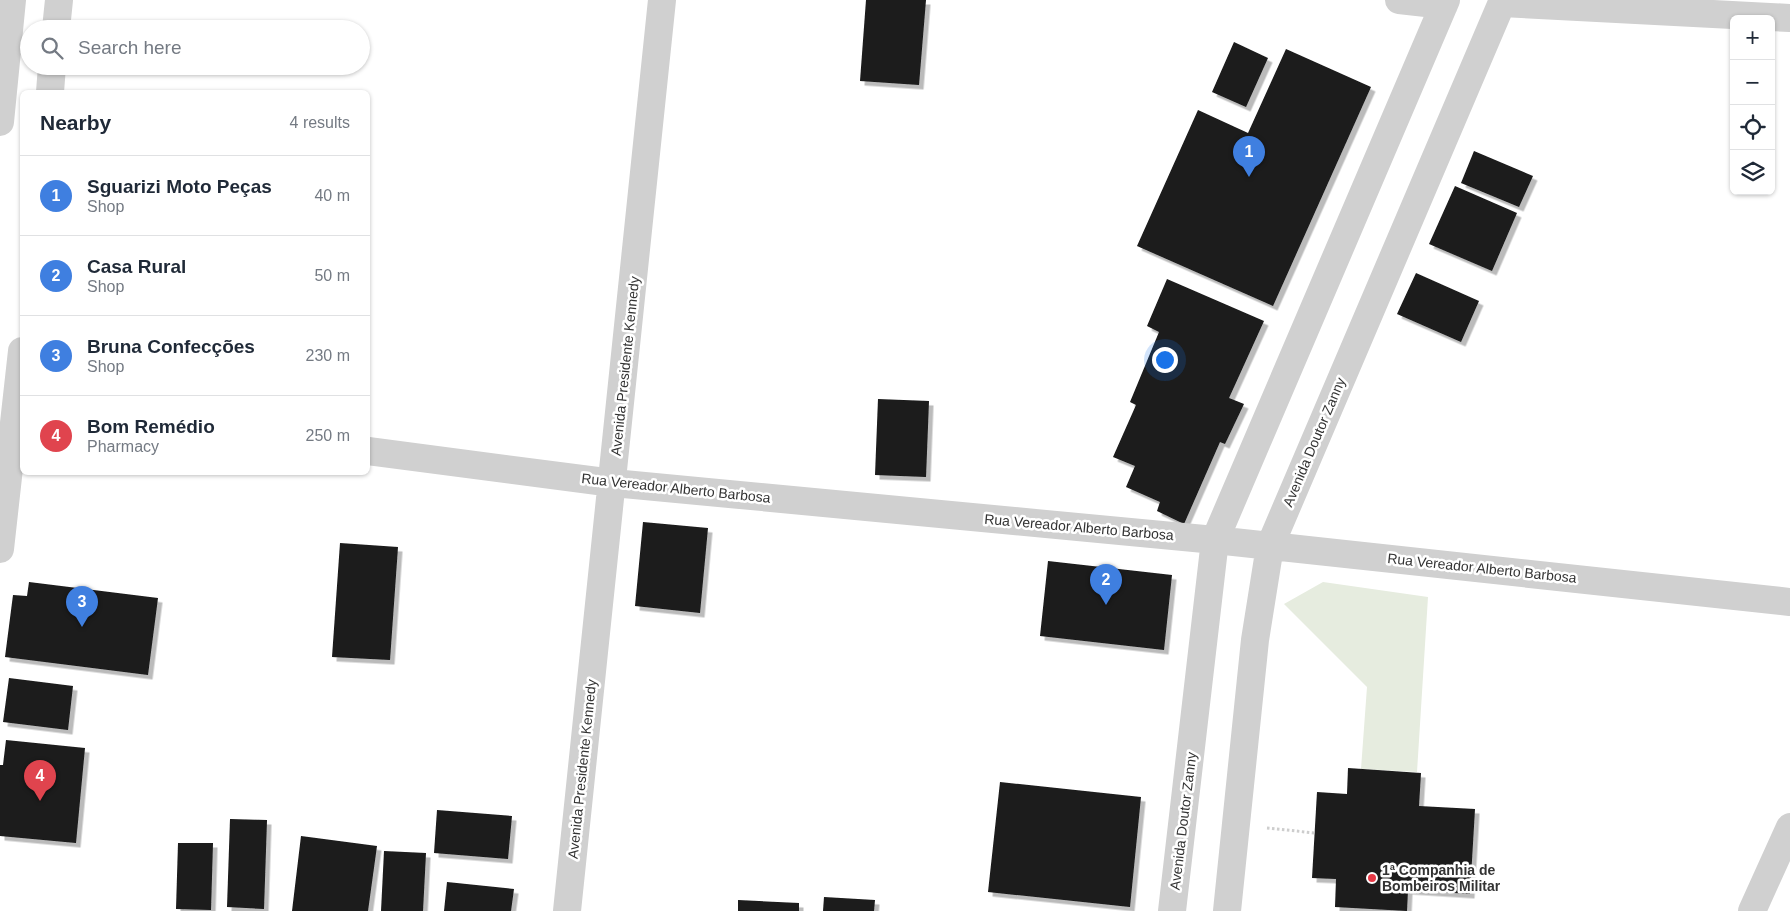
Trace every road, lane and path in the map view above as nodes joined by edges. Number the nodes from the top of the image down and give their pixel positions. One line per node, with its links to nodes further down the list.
1 (12, 0): 11 (street)
2 (59, 0): 8 (street)
3 (662, 0): 15 (street, Avenida Presidente Kennedy)
4 (1399, 0): 6 (street)
5 (1502, 1): 7 (street); 17 (street, Avenida Doutor Zanny)
6 (1445, 2): 16 (street, Avenida Doutor Zanny)
7 (1790, 18)
8 (57, 20)
9 (51, 75): 10 (street)
10 (50, 90)
11 (0, 122)
12 (20, 362): 13 (street)
13 (13, 405): 18 (street)
14 (370, 451): 15 (street, Rua Vereador Alberto Barbosa)
15 (613, 482): 16 (street, Rua Vereador Alberto Barbosa); 23 (street, Avenida Presidente Kennedy)
16 (1215, 540): 17 (street, Rua Vereador Alberto Barbosa); 24 (street, Avenida Doutor Zanny)
17 (1270, 546): 19 (street, Rua Vereador Alberto Barbosa); 20 (street, Avenida Doutor Zanny)
18 (0, 549)
19 (1790, 602)
20 (1236, 825): 22 (path); 25 (street, Avenida Doutor Zanny)
21 (1790, 826): 26 (street)
22 (1315, 833)
23 (567, 911)
24 (1172, 911)
25 (1227, 911)
26 (1752, 911)

